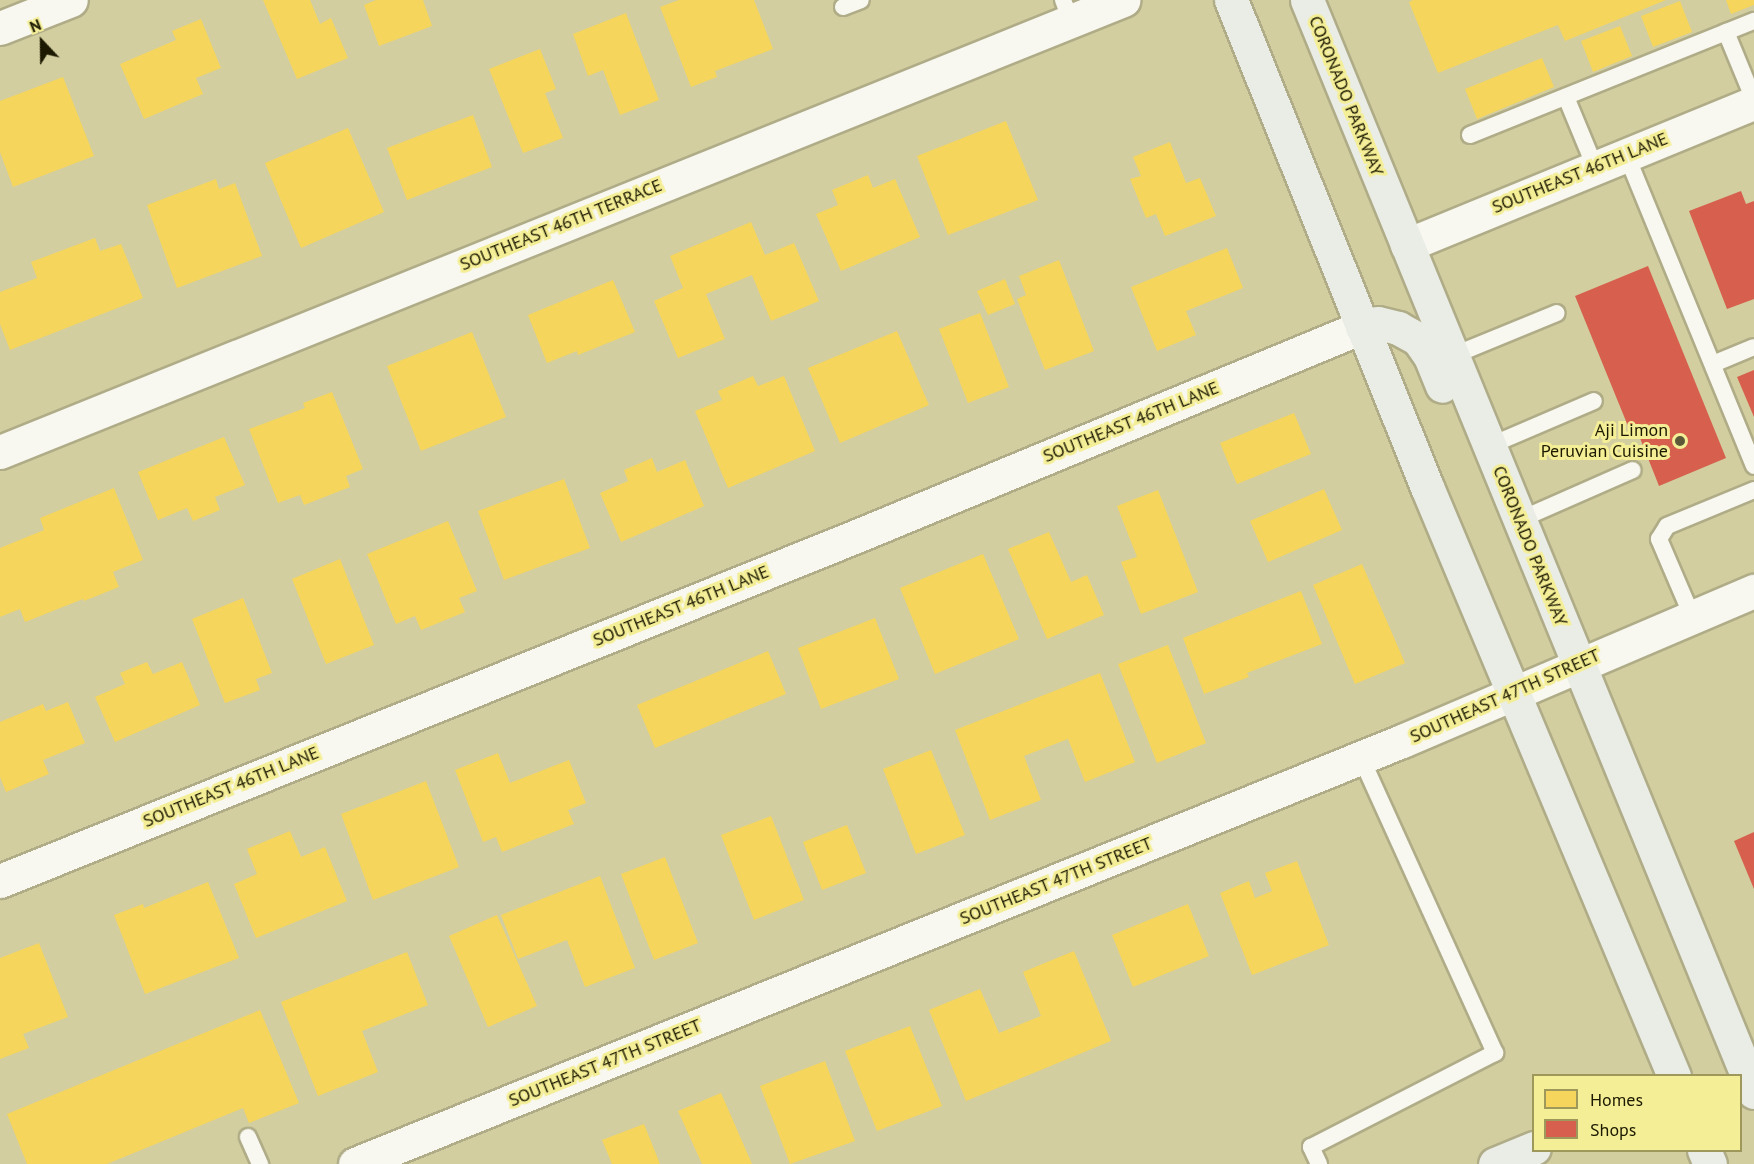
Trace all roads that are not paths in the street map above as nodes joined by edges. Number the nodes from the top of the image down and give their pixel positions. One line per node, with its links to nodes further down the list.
1 (71, 0): 9 (street)
2 (861, 0): 6 (lane)
3 (1123, 0): 7 (street, SOUTHEAST 46TH TERRACE)
4 (1231, 0): 18 (street)
5 (1307, 0): 16 (street, CORONADO PARKWAY)
6 (843, 7)
7 (1067, 10): 24 (street, SOUTHEAST 46TH TERRACE)
8 (1754, 21): 10 (lane)
9 (0, 28)
10 (1726, 32): 11 (lane); 12 (lane)
11 (1566, 97): 13 (lane); 15 (lane)
12 (1754, 101): 14 (street, SOUTHEAST 46TH LANE)
13 (1470, 135)
14 (1626, 154): 15 (street, SOUTHEAST 46TH LANE); 21 (lane)
15 (1595, 167): 16 (street, SOUTHEAST 46TH LANE)
16 (1407, 245): 20 (street, CORONADO PARKWAY)
17 (1557, 312): 20 (lane)
18 (1362, 327): 23 (street); 32 (street); 34 (street, SOUTHEAST 46TH LANE)
19 (1754, 347): 21 (lane)
20 (1452, 356): 23 (street, CORONADO PARKWAY)
21 (1713, 364): 25 (lane)
22 (1594, 401): 23 (lane)
23 (1489, 446): 28 (street, CORONADO PARKWAY)
24 (0, 452)
25 (1754, 466)
26 (1633, 470): 28 (lane)
27 (1754, 490): 30 (lane)
28 (1519, 520): 31 (street, CORONADO PARKWAY)
29 (1754, 591): 30 (street, SOUTHEAST 47TH STREET)
30 (1692, 616): 31 (street, SOUTHEAST 47TH STREET)
31 (1579, 664): 32 (street, SOUTHEAST 47TH STREET); 36 (street, CORONADO PARKWAY)
32 (1513, 693): 33 (street, SOUTHEAST 47TH STREET); 35 (street)
33 (1361, 758): 40 (street, SOUTHEAST 47TH STREET); 41 (lane)
34 (0, 881)
35 (1673, 1074)
36 (1749, 1081)
37 (248, 1137): 39 (lane)
38 (1532, 1148): 42 (street)
39 (260, 1164)
40 (355, 1164)
41 (1319, 1164)
42 (1495, 1164)

